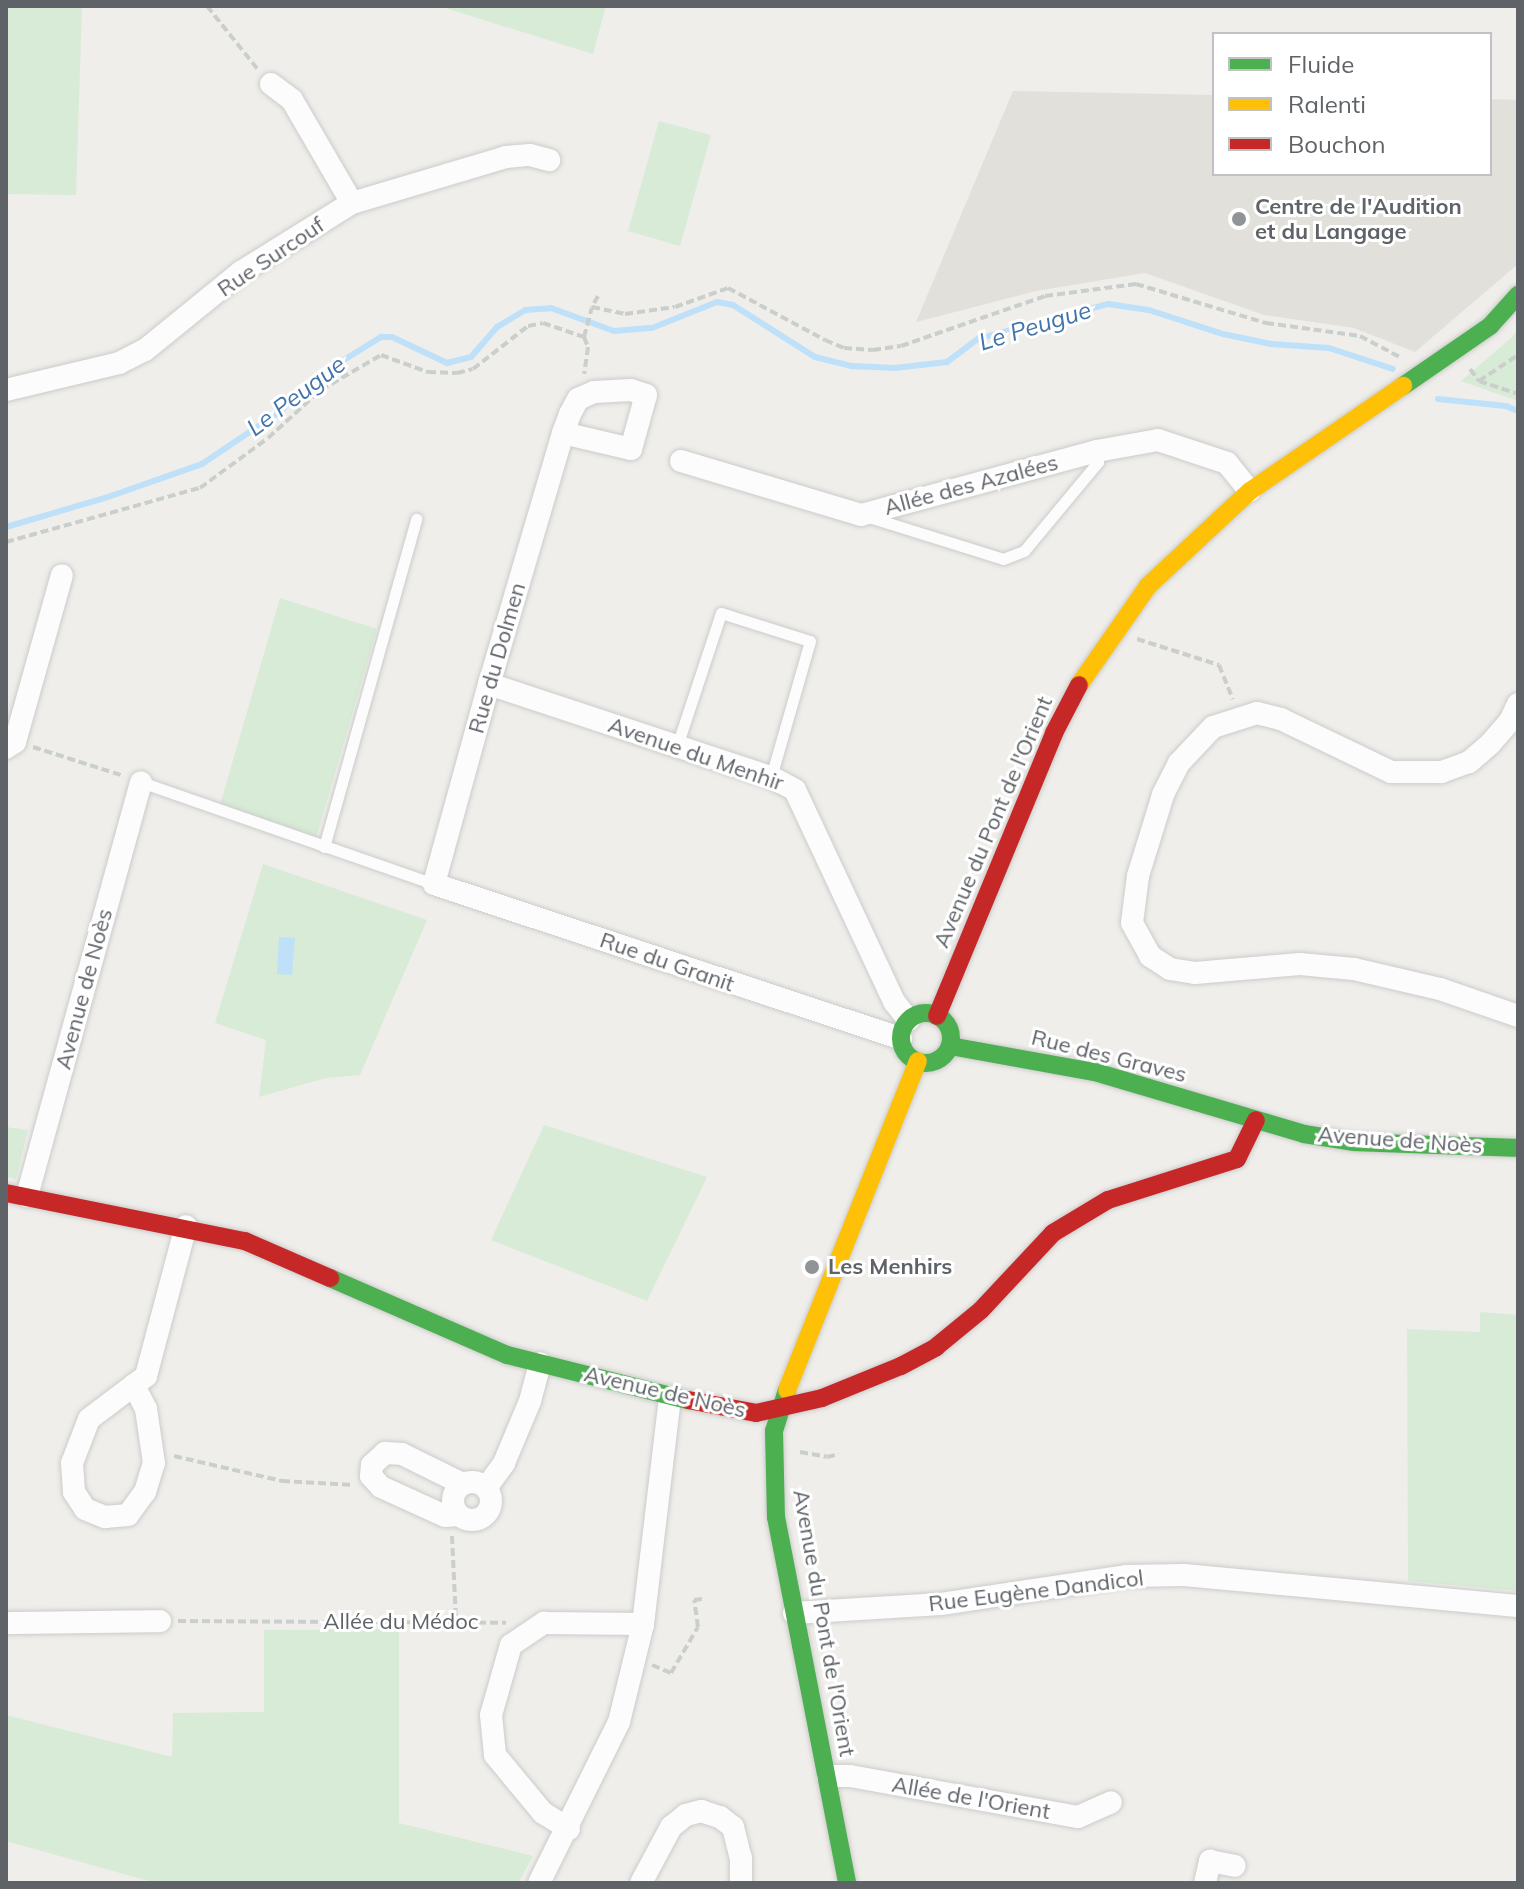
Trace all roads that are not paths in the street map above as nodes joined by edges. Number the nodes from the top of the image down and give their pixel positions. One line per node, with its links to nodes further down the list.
1 (271, 84): 3 (street)
2 (549, 160): 3 (street, Rue Surcouf)
3 (352, 203): 5 (street, Rue Surcouf)
4 (1518, 295): 9 (main road, Avenue du Pont de l'Orient)
5 (6, 390)
6 (563, 433): 6 (street, Rue du Dolmen); 13 (street, Rue du Dolmen)
7 (1097, 451): 9 (street, Allée des Azalées); 10 (street, Allée des Azalées); 10 (lane)
8 (681, 461): 10 (street, Allée des Azalées)
9 (1250, 491): 21 (main road, Avenue du Pont de l'Orient)
10 (861, 515)
11 (416, 519): 19 (lane)
12 (62, 575): 15 (street)
13 (489, 684): 16 (street, Avenue du Menhir); 20 (street, Rue du Dolmen)
14 (1518, 704): 22 (street)
15 (11, 745)
16 (677, 746): 17 (street, Avenue du Menhir); 17 (lane)
17 (771, 777): 23 (street, Avenue du Menhir)
18 (141, 782): 19 (lane); 28 (street, Avenue de Noès)
19 (324, 847): 20 (lane)
20 (434, 884): 23 (street, Rue du Granit)
21 (937, 1016): 23 (main road); 24 (main road)
22 (1518, 1016)
23 (905, 1029): 25 (main road)
24 (950, 1046): 25 (main road); 26 (main road, Rue des Graves)
25 (918, 1061): 33 (main road, Avenue du Pont de l'Orient)
26 (1256, 1120): 27 (main road, Avenue de Noès); 33 (main road, Avenue de Noès)
27 (1518, 1148)
28 (16, 1195): 29 (main road, Avenue de Noès)
29 (186, 1226): 30 (main road, Avenue de Noès); 31 (street)
30 (540, 1363): 32 (main road, Avenue de Noès); 34 (street)
31 (134, 1385): 31 (street)
32 (670, 1397): 33 (main road, Avenue de Noès); 40 (street)
33 (780, 1406): 37 (main road, Avenue du Pont de l'Orient)
34 (474, 1486): 35 (street); 35 (street); 35 (street)
35 (459, 1515)
36 (1518, 1606): 37 (street, Rue Eugène Dandicol)
37 (794, 1613): 41 (main road, Avenue du Pont de l'Orient)
38 (160, 1621): 39 (street)
39 (6, 1623)
40 (643, 1624): 43 (street); 43 (street)
41 (828, 1776): 42 (street, Allée de l'Orient); 48 (main road, Avenue du Pont de l'Orient)
42 (1111, 1802)
43 (569, 1829): 45 (street)
44 (1235, 1866): 49 (street)
45 (539, 1883)
46 (641, 1883): 47 (street)
47 (741, 1883)
48 (847, 1883)
49 (1205, 1883)

